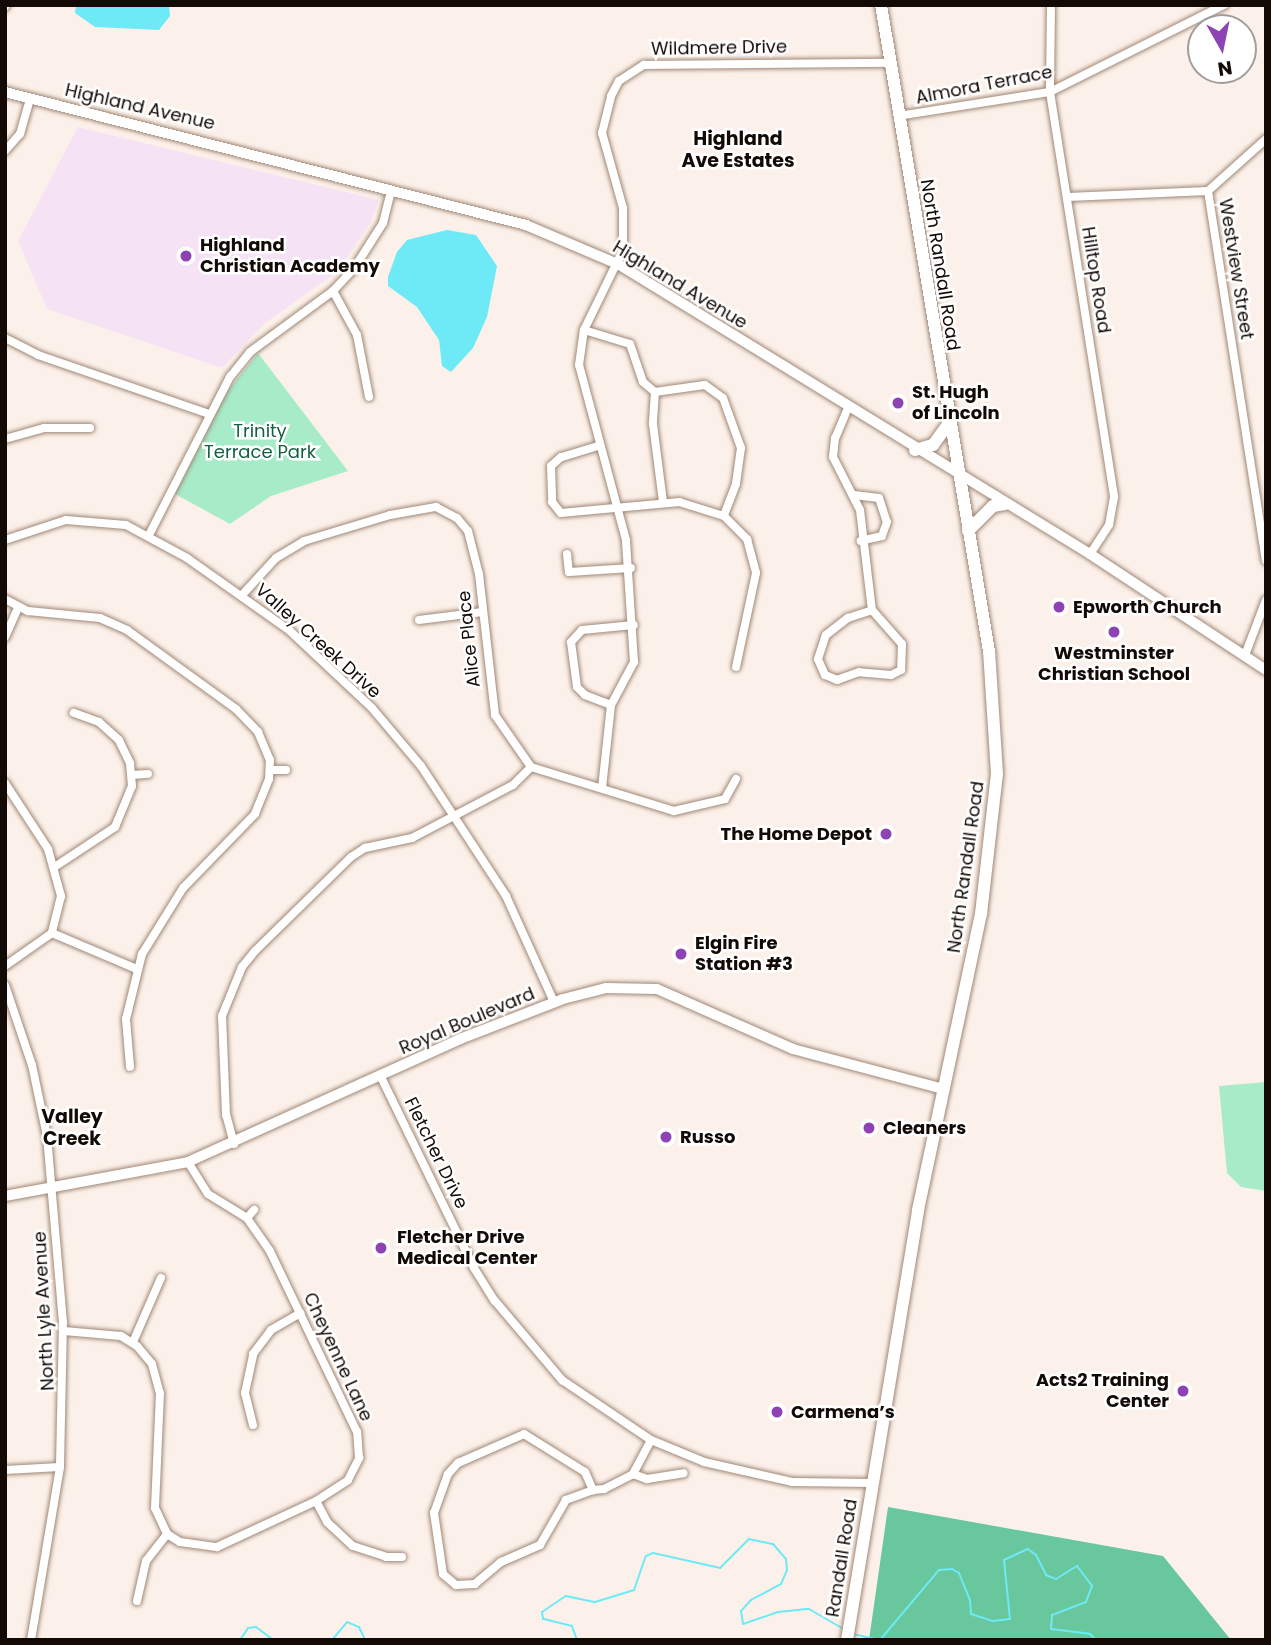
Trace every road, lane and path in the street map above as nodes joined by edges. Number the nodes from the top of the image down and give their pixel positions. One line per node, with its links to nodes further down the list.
1 (881, 5): 4 (main road, North Randall Road)
2 (1051, 5): 6 (street, Hilltop Road)
3 (1224, 5): 6 (street, Almora Terrace)
4 (890, 63): 8 (main road, North Randall Road); 14 (street, Wildmere Drive)
5 (5, 92): 7 (main road, Highland Avenue)
6 (1050, 92): 8 (street, Almora Terrace); 13 (street, Hilltop Road)
7 (30, 99): 10 (street); 11 (main road, Highland Avenue)
8 (898, 116): 22 (main road, North Randall Road)
9 (1266, 139): 12 (street)
10 (5, 151)
11 (391, 191): 14 (main road, Highland Avenue); 15 (street)
12 (1208, 191): 13 (street); 39 (street, Westview Street)
13 (1068, 197): 38 (street, Hilltop Road)
14 (618, 264): 16 (street); 20 (main road, Highland Avenue)
15 (333, 291): 19 (street); 21 (street)
16 (584, 330): 18 (street); 25 (street)
17 (5, 338): 21 (street)
18 (655, 391): 29 (street); 32 (street)
19 (369, 397)
20 (848, 408): 26 (main road, Highland Avenue); 28 (street)
21 (209, 414): 34 (street)
22 (948, 424): 26 (main road); 27 (main road, North Randall Road)
23 (90, 428): 24 (street)
24 (5, 439)
25 (598, 446): 31 (street); 31 (street)
26 (915, 450): 27 (main road, Highland Avenue)
27 (958, 476): 30 (main road, Highland Avenue); 33 (main road, North Randall Road)
28 (854, 495): 36 (street); 36 (street)
29 (663, 502): 31 (street); 32 (street)
30 (1005, 504): 33 (main road); 38 (main road, Highland Avenue)
31 (617, 509): 40 (street)
32 (724, 516): 51 (street)
33 (968, 531): 72 (main road, North Randall Road)
34 (149, 535): 35 (street, Valley Creek Drive); 41 (street, Valley Creek Drive)
35 (5, 540)
36 (861, 541): 45 (street)
37 (567, 554): 40 (street)
38 (1090, 554): 50 (main road, Highland Avenue)
39 (1266, 560)
40 (631, 568): 48 (street)
41 (243, 594): 46 (street, Alice Place); 63 (street, Valley Creek Drive)
42 (5, 599): 44 (street)
43 (1266, 600): 50 (street)
44 (18, 608): 49 (street); 56 (street)
45 (872, 610): 45 (street)
46 (482, 612): 47 (street); 55 (street, Alice Place)
47 (419, 620)
48 (634, 625): 53 (street); 53 (street)
49 (5, 637)
50 (1245, 655): 52 (main road, Highland Avenue)
51 (736, 667)
52 (1266, 670)
53 (611, 705): 62 (street)
54 (74, 713): 59 (street)
55 (531, 767): 62 (street); 63 (street)
56 (271, 770): 57 (street); 67 (street)
57 (286, 770)
58 (148, 774): 59 (street)
59 (132, 775): 64 (street)
60 (736, 779): 62 (street)
61 (5, 783): 64 (street)
62 (601, 788)
63 (454, 813): 69 (street, Valley Creek Drive); 73 (street)
64 (55, 866): 65 (street)
65 (52, 933): 66 (street); 67 (street)
66 (5, 966)
67 (137, 969): 70 (street)
68 (5, 985): 75 (street, North Lyle Avenue)
69 (554, 1002): 71 (street, Royal Boulevard); 72 (street, Royal Boulevard)
70 (130, 1066)
71 (380, 1075): 73 (street, Royal Boulevard); 84 (street, Fletcher Drive)
72 (943, 1089): 89 (main road, North Randall Road)
73 (234, 1144): 74 (street, Royal Boulevard)
74 (188, 1162): 75 (street, Royal Boulevard); 78 (street, Cheyenne Lane)
75 (54, 1189): 76 (street, Royal Boulevard); 81 (street, North Lyle Avenue)
76 (5, 1196)
77 (254, 1210): 78 (street)
78 (247, 1219): 80 (street, Cheyenne Lane)
79 (161, 1279): 82 (street)
80 (300, 1313): 83 (street); 91 (street, Cheyenne Lane)
81 (64, 1331): 82 (street); 85 (street, North Lyle Avenue)
82 (133, 1342): 92 (street)
83 (253, 1425)
84 (651, 1440): 88 (street); 89 (street, Fletcher Drive)
85 (60, 1467): 86 (street); 95 (street, North Lyle Avenue)
86 (5, 1470)
87 (684, 1473): 88 (street)
88 (633, 1474): 90 (street)
89 (872, 1483): 96 (main road, Randall Road)
90 (593, 1490): 90 (street)
91 (316, 1501): 92 (street, Cheyenne Lane); 93 (street)
92 (167, 1534): 94 (street)
93 (402, 1557)
94 (137, 1601)
95 (31, 1640)
96 (847, 1640)

